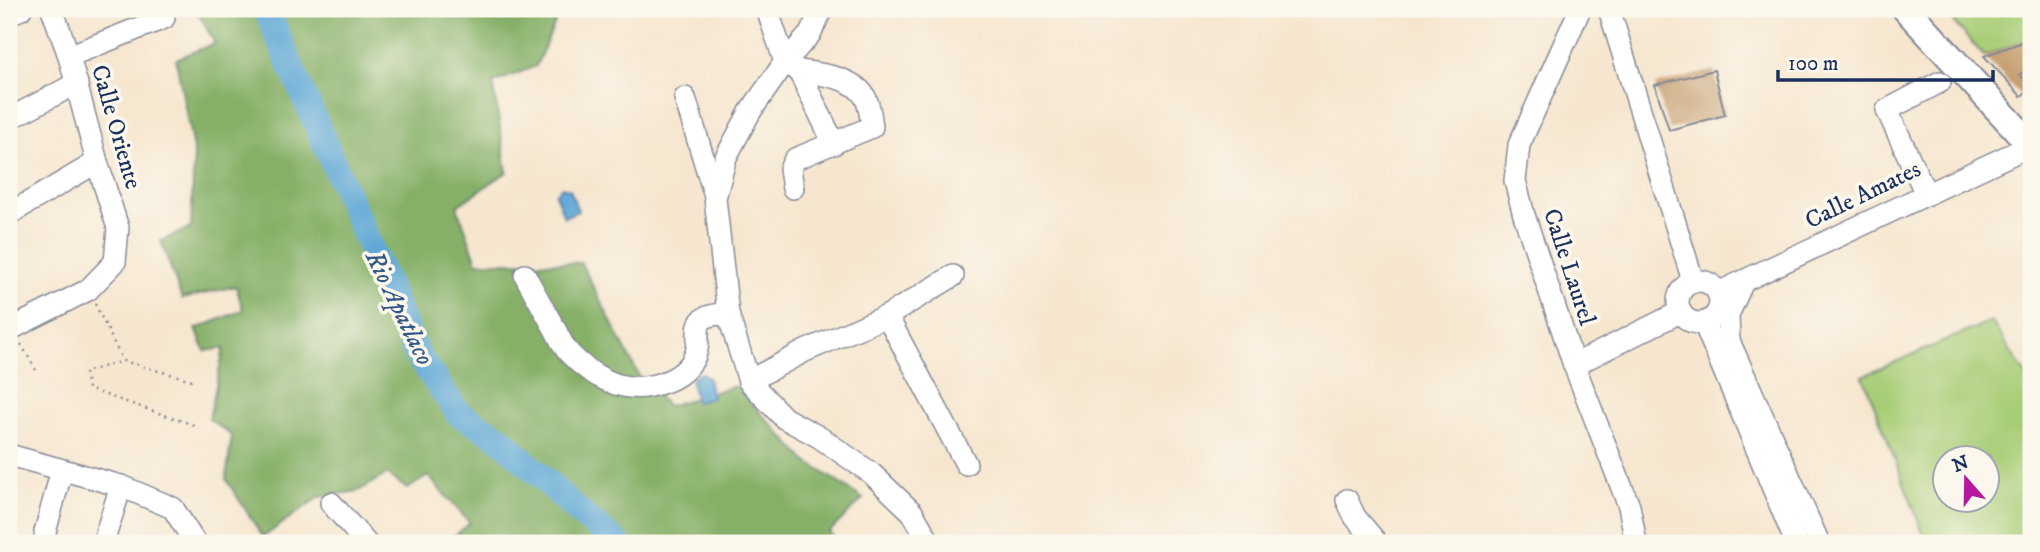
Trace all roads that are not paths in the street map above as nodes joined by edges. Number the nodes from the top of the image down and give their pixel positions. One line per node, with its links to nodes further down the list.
1 (21, 9): 8 (street)
2 (52, 9): 10 (street, Calle Oriente)
3 (767, 9): 11 (street)
4 (822, 9): 11 (street)
5 (1580, 9): 33 (street, Calle Laurel)
6 (1609, 9): 25 (street)
7 (1906, 9): 17 (main road)
8 (9, 14)
9 (164, 18): 10 (street)
10 (69, 56): 13 (street, Calle Oriente)
11 (792, 67): 16 (street); 16 (street); 21 (street)
12 (1940, 82): 20 (street)
13 (77, 83): 15 (street); 18 (street, Calle Oriente)
14 (685, 98): 21 (street)
15 (9, 119)
16 (834, 144): 19 (street)
17 (2031, 145): 20 (street, Calle Amates)
18 (97, 162): 22 (street); 32 (street, Calle Oriente)
19 (793, 188)
20 (1926, 194): 26 (street, Calle Amates)
21 (715, 198): 29 (street)
22 (9, 214)
23 (525, 275): 29 (street)
24 (953, 276): 30 (street)
25 (1693, 281): 27 (street); 28 (street)
26 (1743, 282): 27 (street, Calle Amates); 49 (street)
27 (1718, 293): 31 (street)
28 (1680, 312): 31 (street); 33 (street)
29 (728, 314): 34 (street)
30 (887, 316): 34 (street); 36 (street)
31 (1704, 323): 48 (street)
32 (10, 330)
33 (1574, 365): 47 (street, Calle Laurel)
34 (749, 381): 45 (street)
35 (9, 455): 37 (street)
36 (967, 464)
37 (61, 470): 38 (street); 41 (street)
38 (121, 486): 43 (street); 44 (street)
39 (1347, 500): 46 (street)
40 (331, 503): 42 (street)
41 (45, 532)
42 (362, 542)
43 (103, 543)
44 (195, 543)
45 (930, 543)
46 (1377, 543)
47 (1636, 543)
48 (1796, 543)
49 (1819, 543)

